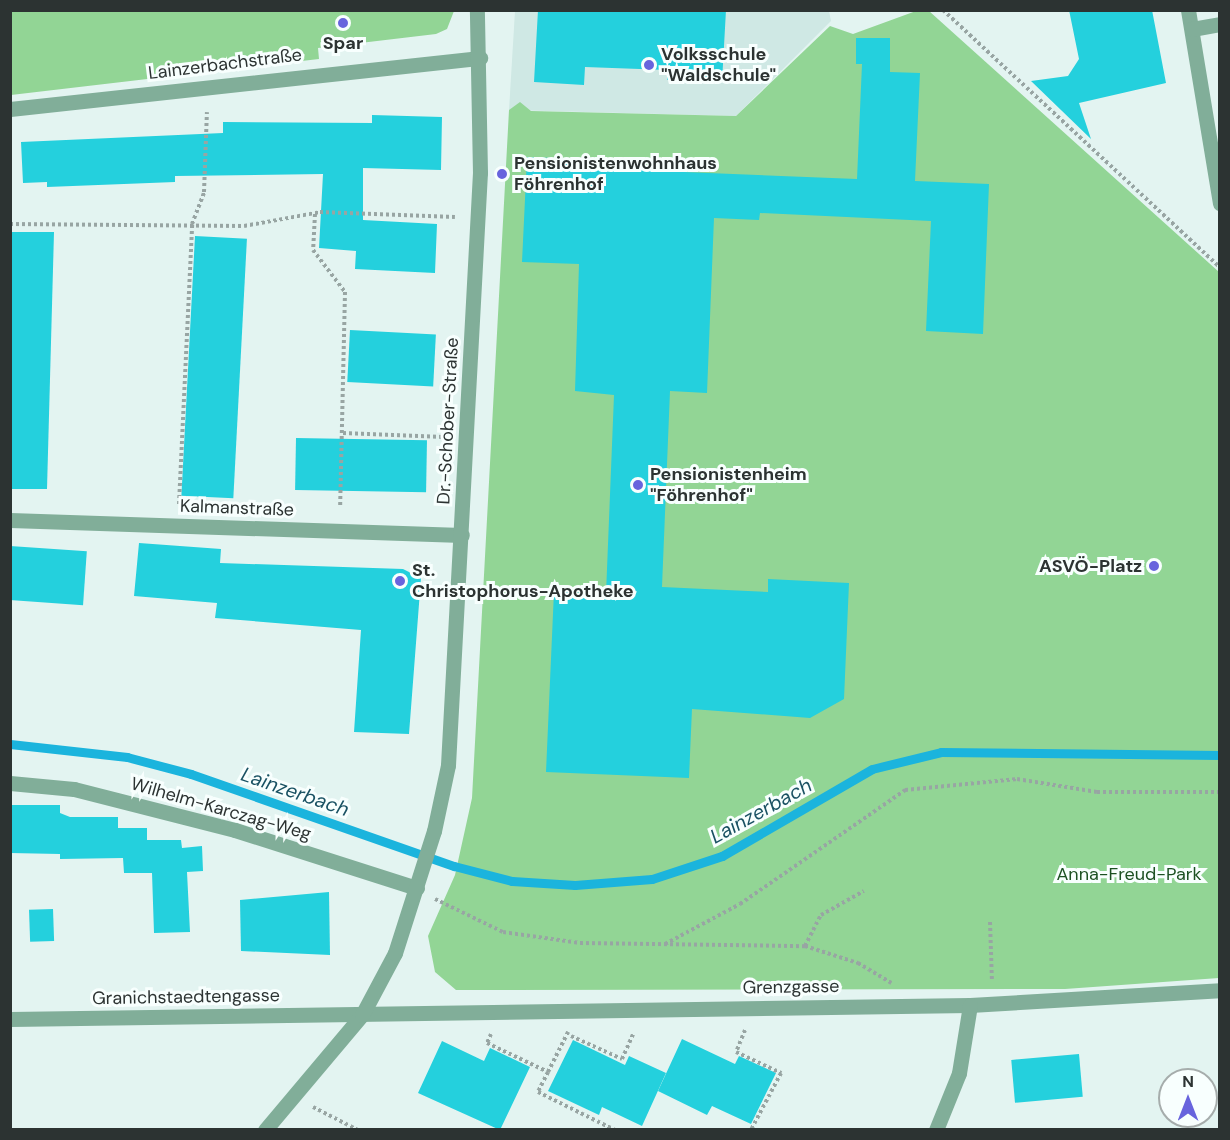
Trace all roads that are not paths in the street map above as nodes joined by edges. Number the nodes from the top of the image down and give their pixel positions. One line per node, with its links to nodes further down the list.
1 (477, 10): 5 (street, Dr.-Schober-Straße)
2 (1188, 10): 4 (street)
3 (1220, 24): 4 (street)
4 (1192, 29): 7 (street)
5 (480, 58): 6 (street, Lainzerbachstraße); 9 (street, Dr.-Schober-Straße)
6 (10, 109)
7 (1220, 203)
8 (10, 520): 9 (street, Kalmanstraße)
9 (462, 535): 11 (street, Dr.-Schober-Straße)
10 (10, 783): 11 (street, Wilhelm-Karczag-Weg)
11 (418, 885): 14 (street)
12 (1220, 990): 13 (street, Grenzgasse)
13 (970, 1005): 14 (street, Grenzgasse); 16 (street)
14 (362, 1015): 15 (street, Granichstaedtengasse); 17 (street)
15 (10, 1019)
16 (938, 1129)
17 (266, 1130)

